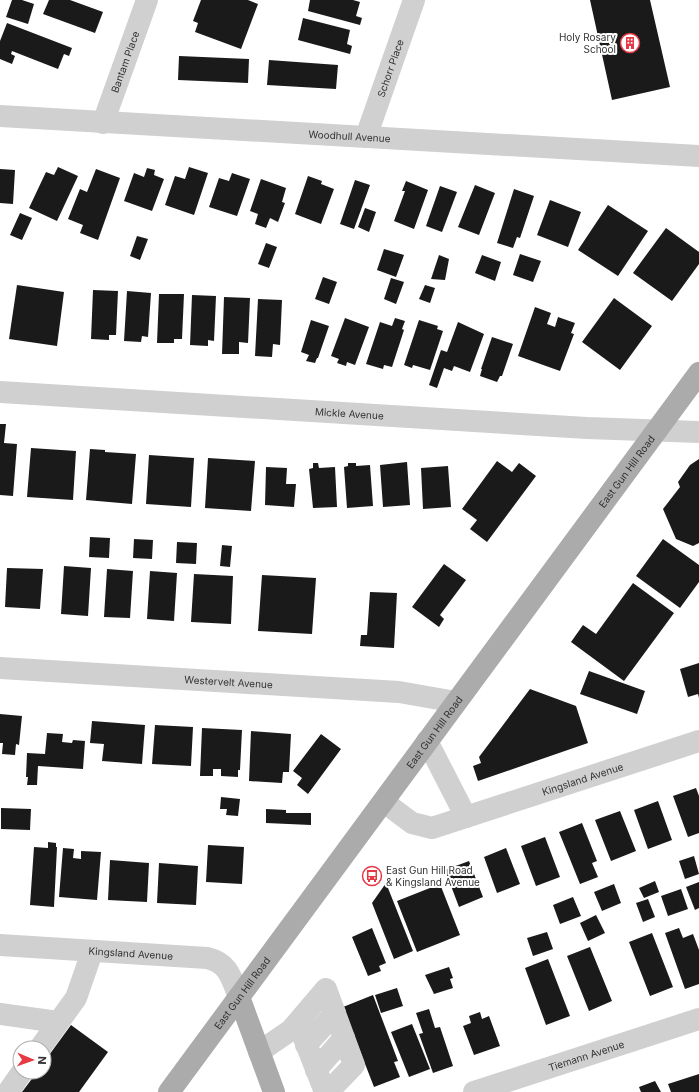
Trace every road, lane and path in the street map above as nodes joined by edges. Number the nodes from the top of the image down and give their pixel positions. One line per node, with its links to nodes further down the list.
1 (147, 0): 4 (street, Bantam Place)
2 (414, 0): 5 (street, Schorr Place)
3 (0, 116): 4 (street, Woodhull Avenue)
4 (103, 123): 5 (street, Woodhull Avenue)
5 (366, 137): 6 (street, Woodhull Avenue)
6 (699, 156)
7 (699, 373): 9 (main road, East Gun Hill Road)
8 (0, 392): 9 (street, Mickle Avenue)
9 (657, 431): 10 (street, Mickle Avenue); 12 (main road, East Gun Hill Road)
10 (699, 432)
11 (0, 668): 12 (street, Westervelt Avenue)
12 (456, 702): 14 (main road, East Gun Hill Road)
13 (699, 741): 16 (street, Kingsland Avenue)
14 (426, 742): 15 (main road, East Gun Hill Road); 16 (street)
15 (384, 802): 16 (street, Kingsland Avenue); 19 (main road, East Gun Hill Road)
16 (466, 816)
17 (0, 945): 18 (street, Kingsland Avenue)
18 (92, 952): 19 (street, Kingsland Avenue); 23 (street)
19 (239, 997): 28 (main road); 32 (main road, East Gun Hill Road)
20 (335, 1013): 24 (street); 25 (street); 27 (street)
21 (0, 1014): 23 (street)
22 (699, 1019): 36 (street, Tiemann Avenue)
23 (58, 1022): 26 (street)
24 (298, 1023): 27 (street); 28 (street)
25 (344, 1038): 29 (street); 35 (street)
26 (46, 1040)
27 (306, 1045): 29 (street)
28 (259, 1052): 33 (main road)
29 (316, 1070): 34 (street)
30 (16, 1080): 31 (street)
31 (8, 1092)
32 (169, 1092)
33 (274, 1092)
34 (325, 1092)
35 (328, 1092)
36 (474, 1092)

